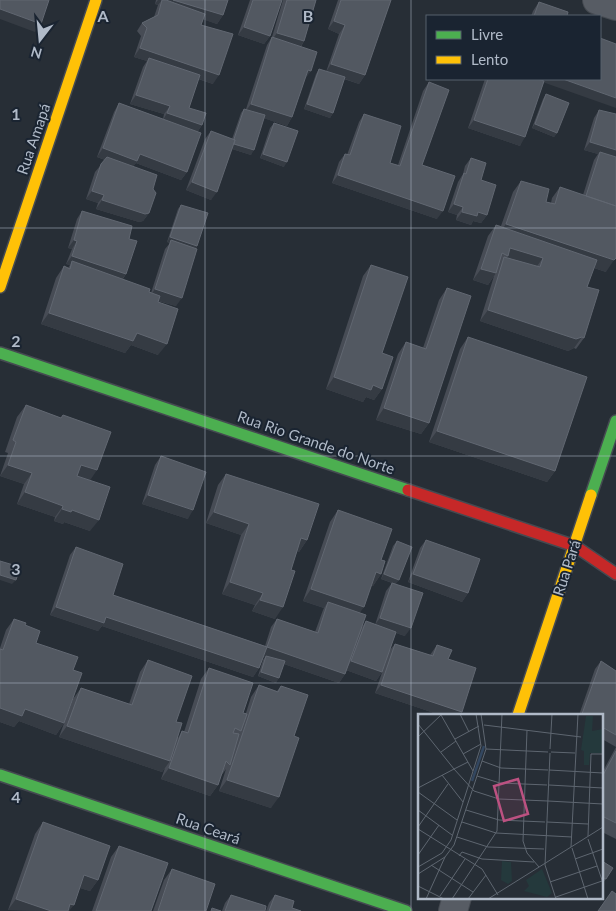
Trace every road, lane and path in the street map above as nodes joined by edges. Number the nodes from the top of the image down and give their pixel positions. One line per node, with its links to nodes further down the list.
1 (96, 0): 4 (street, Rua Amapá)
2 (597, 0): 3 (street)
3 (616, 6)
4 (0, 287)
5 (0, 353): 7 (street, Rua Rio Grande do Norte)
6 (616, 421): 7 (street, Rua Pará)
7 (574, 546): 8 (street, Rua Rio Grande do Norte); 9 (street, Rua Pará)
8 (616, 574)
9 (518, 714)
10 (0, 774): 12 (street, Rua Ceará)
11 (458, 898): 13 (street)
12 (406, 911)
13 (453, 911)

